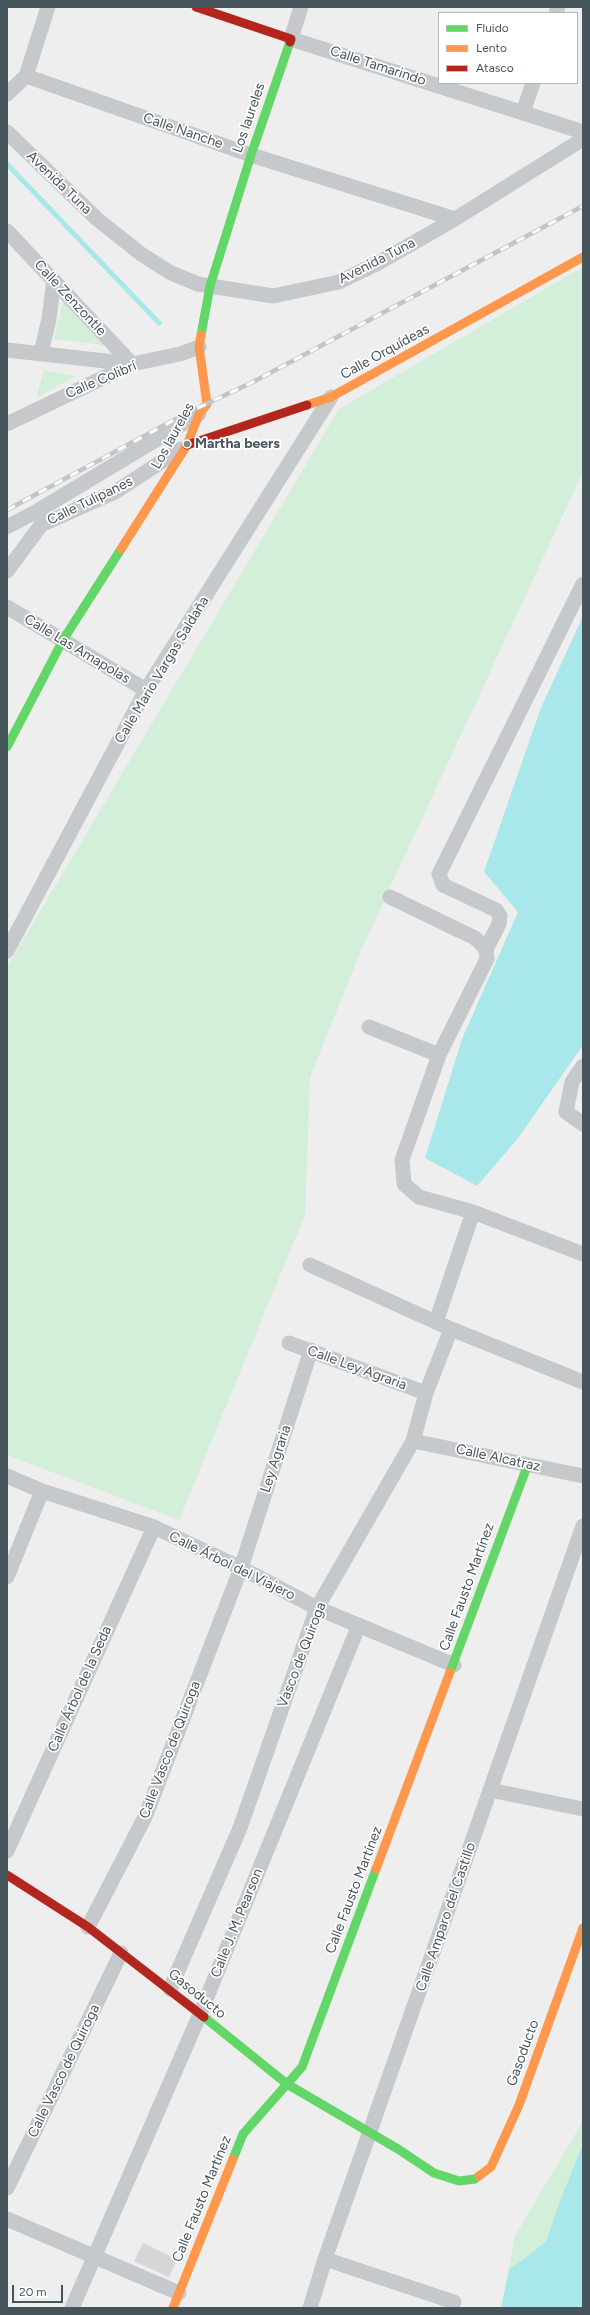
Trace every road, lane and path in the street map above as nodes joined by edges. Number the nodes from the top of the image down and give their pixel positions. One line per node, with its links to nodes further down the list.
1 (48, 7): 5 (street)
2 (196, 7): 4 (street, Calle Tamarindo)
3 (301, 7): 4 (street)
4 (291, 39): 8 (street, Calle Tamarindo); 12 (street, Los laureles)
5 (26, 76): 7 (street); 12 (street, Calle Nanche)
6 (533, 84): 8 (street)
7 (7, 94)
8 (523, 112): 10 (street, Calle Tamarindo)
9 (7, 132): 17 (street, Avenida Tuna)
10 (583, 132)
11 (583, 138): 13 (street, Avenida Tuna)
12 (250, 155): 13 (street, Calle Nanche); 17 (street, Los laureles)
13 (454, 219): 17 (street, Avenida Tuna)
14 (7, 231): 16 (street, Calle Zenzontle)
15 (583, 257): 22 (street, Calle Orquídeas)
16 (54, 280): 20 (street); 21 (street, Calle Zenzontle)
17 (210, 286): 18 (street, Los laureles)
18 (199, 347): 21 (street, Calle Colibrí); 23 (street, Los laureles)
19 (7, 350): 20 (street)
20 (41, 353): 21 (street)
21 (132, 364): 24 (street, Calle Colibrí)
22 (331, 398): 25 (street, Calle Orquídeas); 31 (street, Calle Mario Vargas Saldaña)
23 (199, 414): 25 (street, Los laureles); 26 (street)
24 (7, 424)
25 (187, 445): 27 (street, Calle Tulipanes); 30 (street, Los laureles)
26 (7, 527)
27 (7, 571)
28 (583, 584): 34 (street)
29 (7, 607): 30 (street, Calle Las Amapolas)
30 (63, 640): 31 (street, Calle Las Amapolas); 32 (street, Los laureles)
31 (146, 690): 35 (street, Calle Mario Vargas Saldaña)
32 (7, 747)
33 (390, 898): 34 (street)
34 (486, 949): 37 (street)
35 (7, 951)
36 (369, 1027): 37 (street)
37 (439, 1055): 40 (street)
38 (583, 1066): 39 (street)
39 (583, 1124)
40 (473, 1212): 41 (street); 43 (street)
41 (583, 1254)
42 (310, 1265): 43 (street)
43 (436, 1322): 44 (street)
44 (451, 1329): 47 (street); 48 (street, Vasco de Quiroga)
45 (289, 1342): 46 (street, Calle Ley Agraria)
46 (311, 1350): 48 (street, Calle Ley Agraria); 56 (street, Ley Agraria)
47 (583, 1382)
48 (426, 1393): 49 (street, Vasco de Quiroga)
49 (413, 1441): 50 (street, Calle Alcatraz); 58 (street, Vasco de Quiroga)
50 (528, 1464): 52 (street, Calle Alcatraz); 60 (street, Calle Fausto Martínez)
51 (7, 1476): 53 (street, Calle Árbol del Viajero)
52 (583, 1476)
53 (42, 1491): 55 (street, Calle Árbol del Viajero); 57 (street)
54 (583, 1526): 61 (street, Calle Amparo del Castillo)
55 (154, 1527): 56 (street, Calle Árbol del Viajero); 63 (street, Calle Árbol de la Seda)
56 (241, 1568): 58 (street, Calle Árbol del Viajero); 65 (street, Calle Vasco de Quiroga)
57 (7, 1577)
58 (317, 1608): 59 (street, Calle Árbol del Viajero); 68 (street, Vasco de Quiroga)
59 (359, 1625): 60 (street, Calle Árbol del Viajero); 69 (street, Calle J. M. Pearson)
60 (454, 1665): 70 (street, Calle Fausto Martínez)
61 (490, 1790): 62 (street); 71 (street, Calle Amparo del Castillo)
62 (583, 1809)
63 (7, 1850)
64 (7, 1875): 65 (street, Gasoducto)
65 (88, 1927): 67 (street, Gasoducto)
66 (583, 1928): 71 (street, Gasoducto)
67 (121, 1953): 68 (street, Gasoducto); 72 (street, Calle Vasco de Quiroga)
68 (170, 1989): 69 (street, Gasoducto)
69 (200, 2014): 70 (street, Gasoducto); 74 (street, Calle J. M. Pearson)
70 (287, 2084): 71 (street, Gasoducto); 76 (street, Calle Fausto Martínez)
71 (369, 2134): 75 (street, Calle Amparo del Castillo)
72 (7, 2188)
73 (7, 2219): 74 (street)
74 (96, 2256): 76 (street); 78 (street, Calle J. M. Pearson)
75 (325, 2259): 77 (street); 80 (street, Calle Amparo del Castillo)
76 (179, 2293): 79 (street, Calle Fausto Martínez)
77 (454, 2302)
78 (72, 2308)
79 (173, 2308)
80 (310, 2308)

